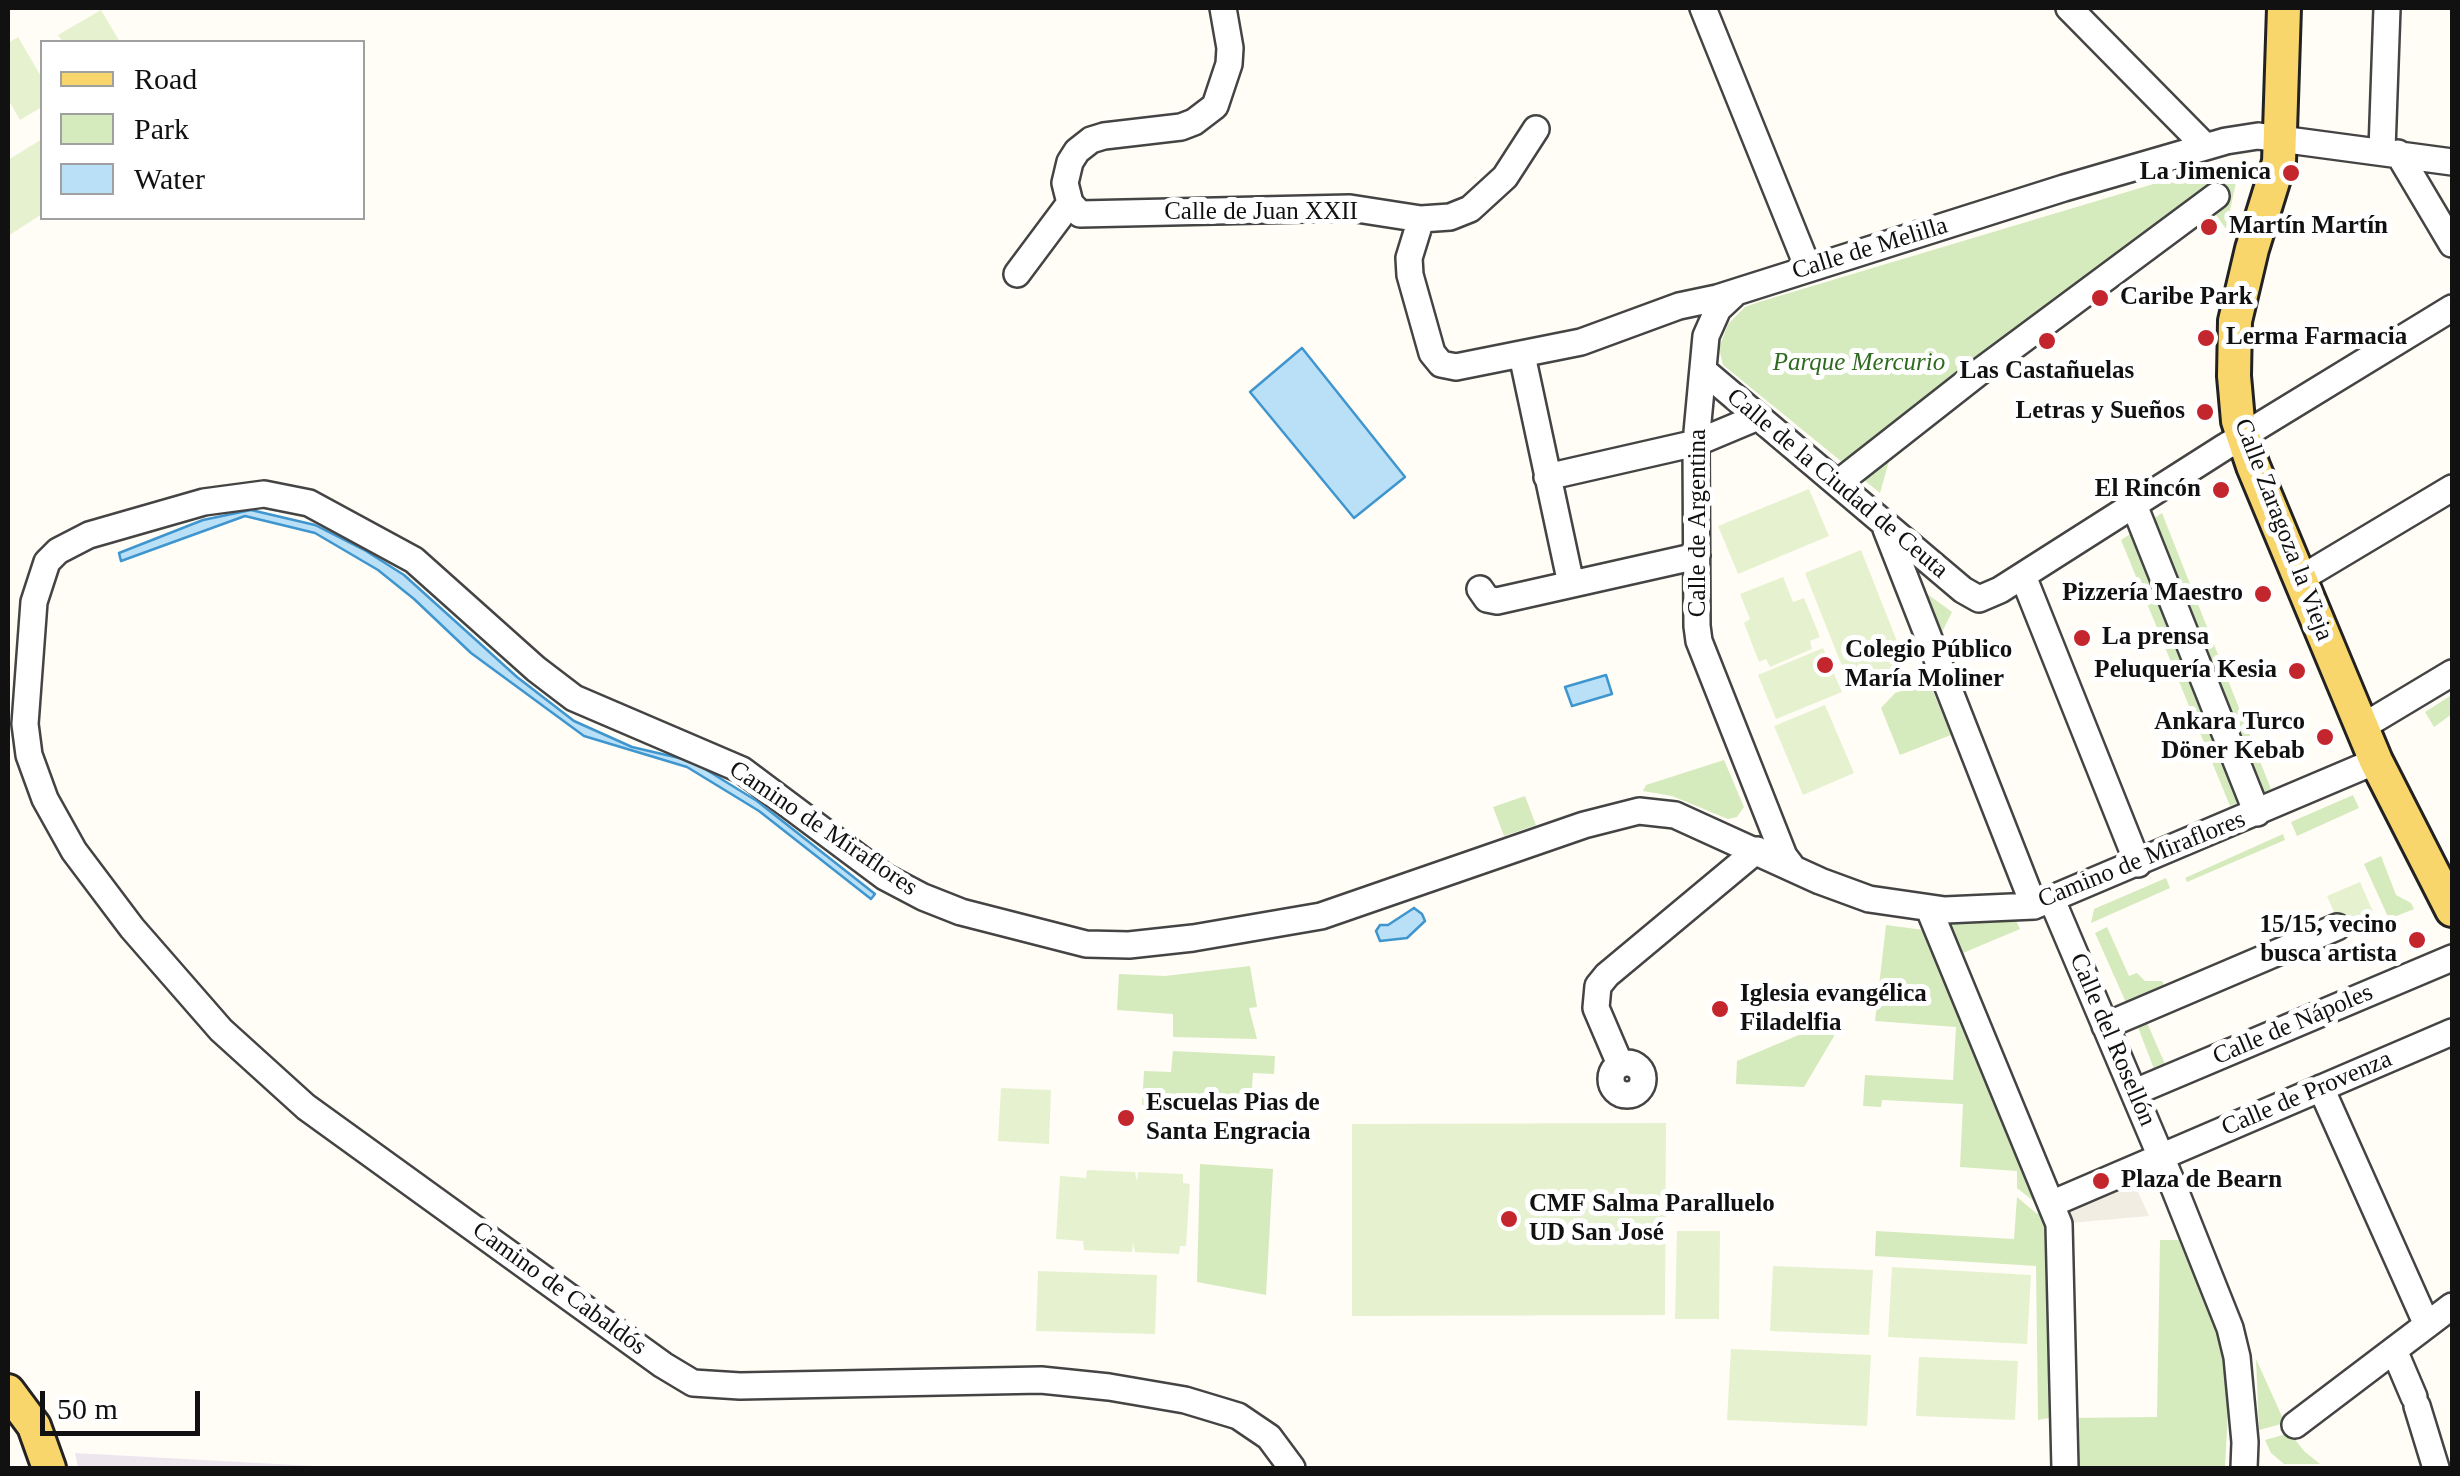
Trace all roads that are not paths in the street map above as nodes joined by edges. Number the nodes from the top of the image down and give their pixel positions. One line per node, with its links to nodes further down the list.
1 (1223, 8): 12 (street)
2 (1703, 8): 15 (street)
3 (2069, 8): 8 (street)
4 (2284, 8): 7 (main road, Calle Zaragoza la Vieja)
5 (2387, 8): 9 (street)
6 (1536, 129): 13 (street, Calle de Juan XXII)
7 (2281, 138): 8 (street, Calle de Melilla); 9 (street, Calle de Melilla); 22 (main road, Calle Zaragoza la Vieja)
8 (2206, 146): 15 (street, Calle de Melilla)
9 (2390, 152): 10 (street, Calle de Melilla); 14 (street)
10 (2452, 162)
11 (2216, 196): 25 (street)
12 (1070, 203): 13 (street, Calle de Juan XXII); 16 (street)
13 (1421, 220): 19 (street, Calle de Melilla)
14 (2452, 244)
15 (1808, 268): 17 (street, Calle de Melilla)
16 (1017, 274)
17 (1737, 292): 19 (street, Calle de Melilla); 20 (street, Calle de Argentina)
18 (2452, 308): 22 (street)
19 (1522, 355): 24 (street)
20 (1704, 371): 21 (street, Calle de la Ciudad de Ceuta); 23 (street, Calle de Argentina)
21 (1758, 417): 23 (street); 25 (street, Calle de la Ciudad de Ceuta)
22 (2242, 436): 27 (street); 31 (main road, Calle Zaragoza la Vieja)
23 (1696, 443): 24 (street); 29 (street, Calle de Argentina)
24 (1547, 477): 32 (street)
25 (1838, 483): 28 (street, Calle de la Ciudad de Ceuta)
26 (2452, 488): 31 (street)
27 (2134, 505): 30 (street); 39 (street)
28 (1884, 522): 30 (street, Calle de la Ciudad de Ceuta); 44 (street, Calle del Rosellón)
29 (1698, 556): 32 (street); 38 (street, Calle de Argentina)
30 (2023, 576): 42 (street)
31 (2300, 579): 35 (main road, Calle Zaragoza la Vieja)
32 (1571, 584): 33 (street)
33 (1480, 588)
34 (2452, 672): 35 (street)
35 (2362, 727): 37 (main road, Calle Zaragoza la Vieja)
36 (16, 731): 40 (street, Camino de Miraflores); 62 (street, Camino de Cabaldós)
37 (2376, 762): 39 (street, Camino de Miraflores); 46 (main road, Calle Zaragoza la Vieja)
38 (1768, 810): 40 (street); 43 (street, Calle de Argentina)
39 (2257, 813): 42 (street, Camino de Miraflores)
40 (1731, 838): 41 (street, Camino de Miraflores)
41 (1757, 850): 43 (street, Camino de Miraflores); 51 (street)
42 (2138, 864): 44 (street, Camino de Miraflores)
43 (1793, 868): 45 (street, Camino de Miraflores)
44 (2043, 903): 45 (street, Camino de Miraflores); 49 (street, Calle del Rosellón)
45 (1929, 909): 55 (street)
46 (2452, 910)
47 (2337, 926): 49 (street)
48 (2452, 958): 53 (street, Calle de Nápoles)
49 (2105, 1026): 53 (street, Calle del Rosellón)
50 (2452, 1032): 52 (street, Calle de Provenza)
51 (1620, 1064)
52 (2321, 1088): 54 (street, Calle de Provenza); 57 (street)
53 (2134, 1092): 54 (street, Calle del Rosellón)
54 (2161, 1156): 55 (street, Calle de Provenza); 64 (street, Calle del Rosellón)
55 (2051, 1204): 63 (street)
56 (2452, 1306): 57 (street)
57 (2427, 1325): 58 (street)
58 (2394, 1350): 60 (street); 65 (street)
59 (8, 1391): 61 (main road)
60 (2295, 1425)
61 (49, 1468)
62 (1292, 1468)
63 (2065, 1468)
64 (2244, 1468)
65 (2436, 1468)

